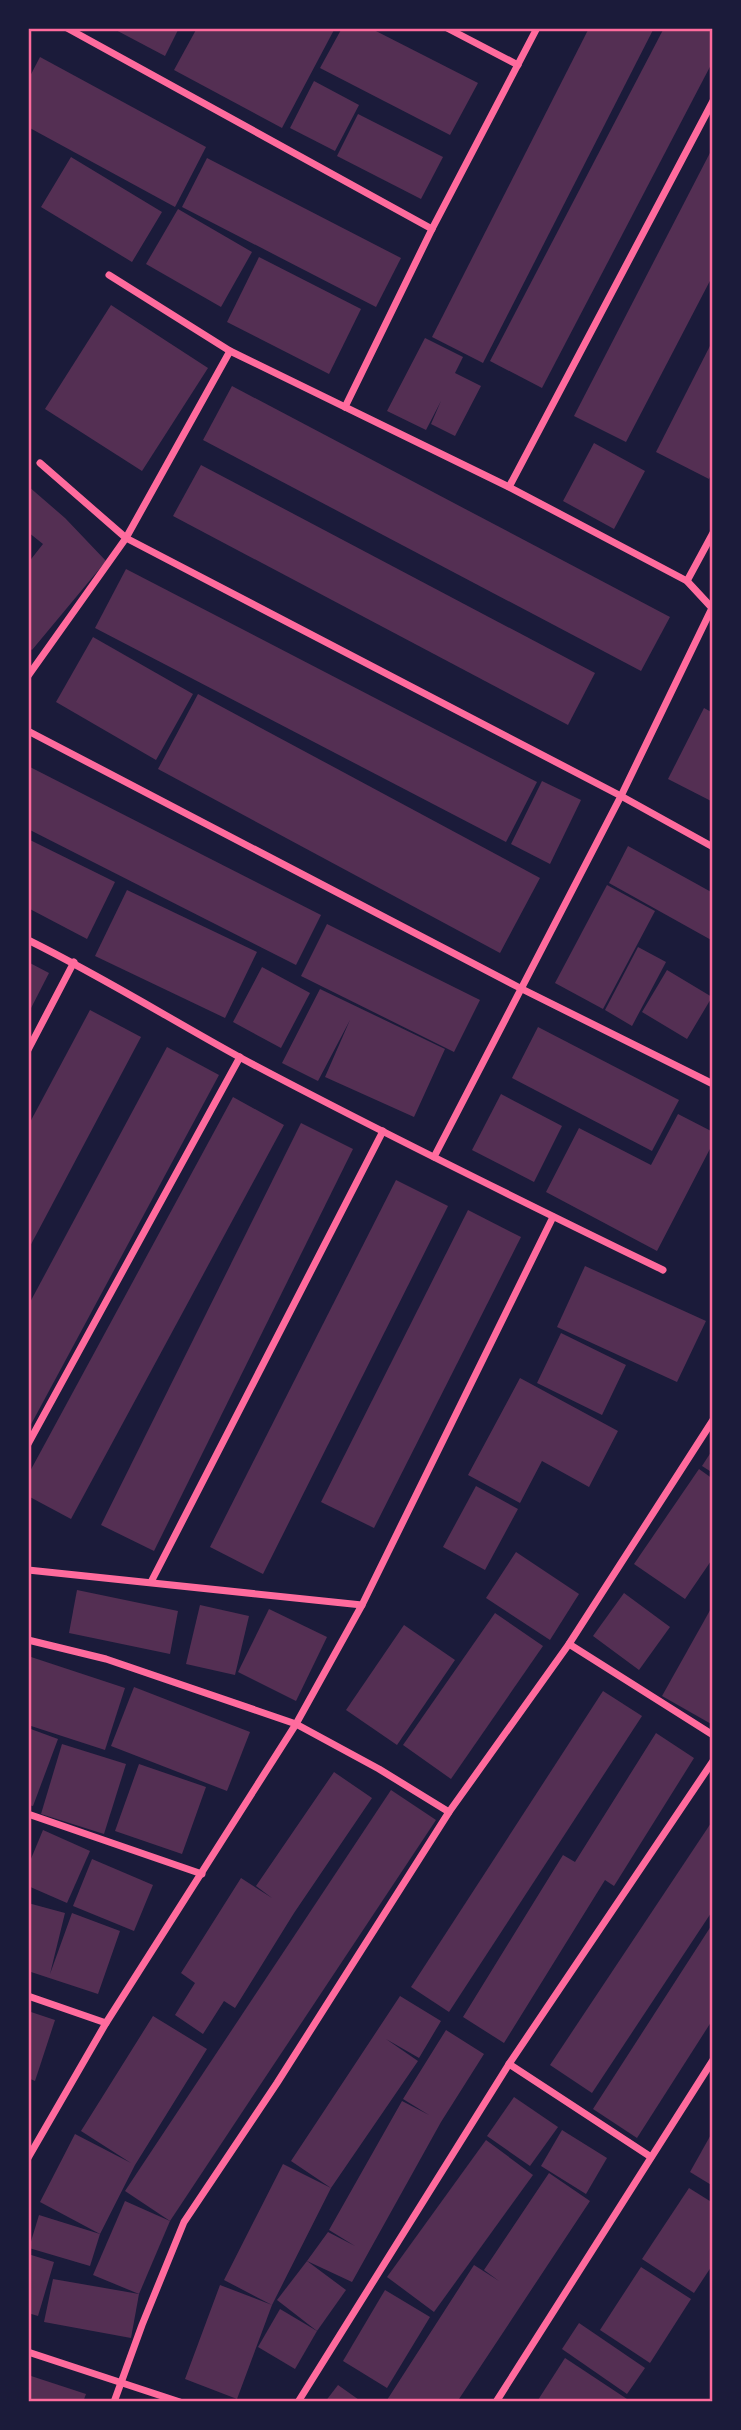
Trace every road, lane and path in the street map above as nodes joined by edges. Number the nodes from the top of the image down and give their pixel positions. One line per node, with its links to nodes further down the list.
1 (67, 28): 6 (street)
2 (447, 28): 4 (street)
3 (537, 28): 4 (street)
4 (518, 65): 6 (street)
5 (713, 101): 11 (street)
6 (432, 229): 9 (street)
7 (109, 275): 8 (street)
8 (230, 351): 9 (street); 13 (street)
9 (345, 407): 11 (street)
10 (40, 463): 13 (street)
11 (509, 487): 14 (street)
12 (713, 533): 14 (street)
13 (126, 538): 16 (street); 18 (street)
14 (687, 581): 15 (street)
15 (713, 608): 18 (street)
16 (28, 676)
17 (28, 731): 22 (street)
18 (621, 796): 19 (street); 22 (street)
19 (713, 847)
20 (28, 940): 21 (street)
21 (74, 962): 23 (street); 24 (street)
22 (520, 988): 25 (street); 27 (street)
23 (28, 1050)
24 (240, 1057): 26 (street); 31 (street)
25 (713, 1084)
26 (383, 1131): 27 (street); 33 (street)
27 (434, 1157): 28 (street)
28 (553, 1217): 29 (street); 34 (street)
29 (663, 1270)
30 (713, 1420): 36 (street)
31 (28, 1444)
32 (28, 1570): 33 (street)
33 (151, 1582): 34 (street)
34 (362, 1605): 37 (street)
35 (28, 1640): 37 (street)
36 (569, 1644): 38 (street); 40 (street)
37 (296, 1724): 40 (street); 42 (street)
38 (713, 1735)
39 (713, 1761): 46 (street)
40 (449, 1812): 50 (street)
41 (28, 1814): 42 (street)
42 (202, 1874): 44 (street)
43 (28, 1996): 44 (street)
44 (106, 2024): 48 (street)
45 (713, 2060): 47 (street)
46 (509, 2064): 47 (street); 53 (street)
47 (651, 2157): 54 (street)
48 (28, 2158)
49 (28, 2352): 50 (street)
50 (121, 2381): 51 (street); 52 (street)
51 (114, 2402)
52 (180, 2402)
53 (298, 2402)
54 (496, 2402)

